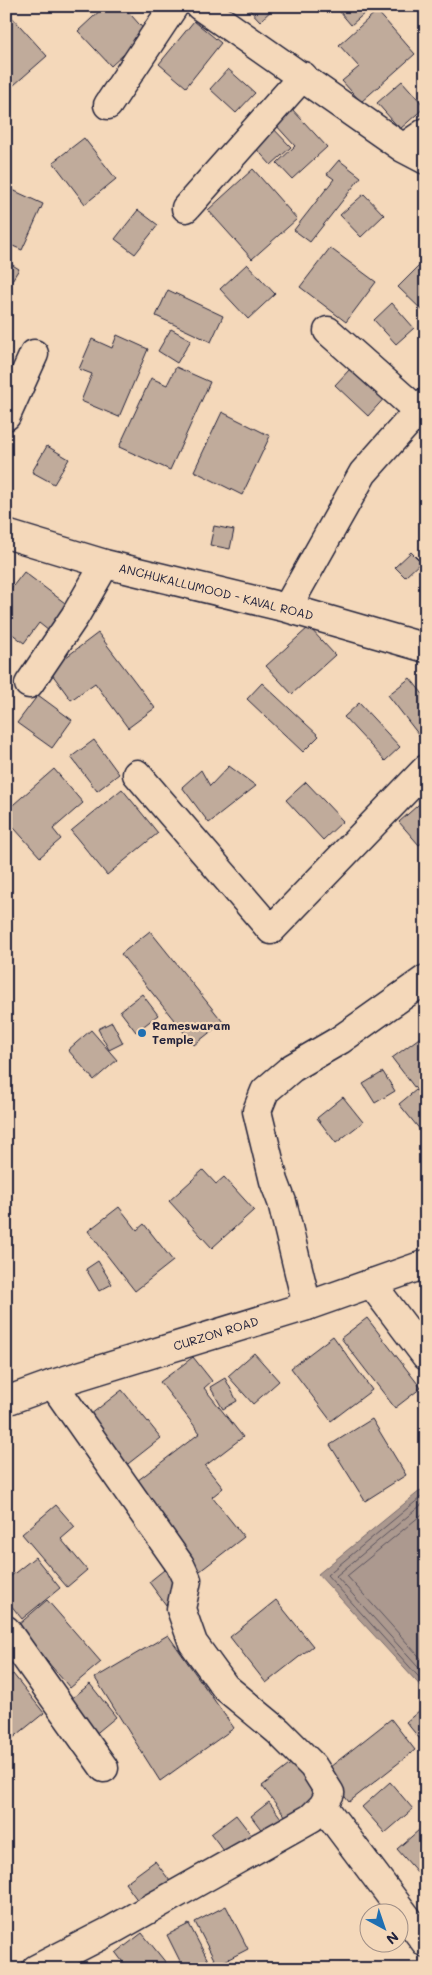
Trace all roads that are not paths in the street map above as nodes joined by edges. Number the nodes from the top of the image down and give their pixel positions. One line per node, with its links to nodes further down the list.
1 (174, 6): 4 (street)
2 (200, 6): 3 (street)
3 (303, 76): 6 (street); 7 (street)
4 (108, 105)
5 (426, 132): 6 (street)
6 (415, 154)
7 (186, 208)
8 (328, 331): 10 (street)
9 (34, 354): 11 (street)
10 (421, 406): 14 (street)
11 (6, 416)
12 (6, 534): 13 (street, ANCHUKALLUMOOD - KAVAL ROAD)
13 (105, 564): 14 (street, ANCHUKALLUMOOD - KAVAL ROAD); 16 (street)
14 (287, 608): 15 (street, ANCHUKALLUMOOD - KAVAL ROAD)
15 (426, 648)
16 (29, 684)
17 (426, 769): 18 (street)
18 (138, 774)
19 (426, 979): 22 (street)
20 (426, 1264): 21 (street, CURZON ROAD)
21 (371, 1283): 22 (street, CURZON ROAD); 23 (street)
22 (306, 1306): 24 (street, CURZON ROAD)
23 (426, 1356)
24 (53, 1384): 25 (street, CURZON ROAD); 28 (street)
25 (6, 1402)
26 (6, 1630): 27 (street)
27 (104, 1768)
28 (323, 1806): 29 (street); 30 (street)
29 (426, 1943)
30 (36, 1969)

